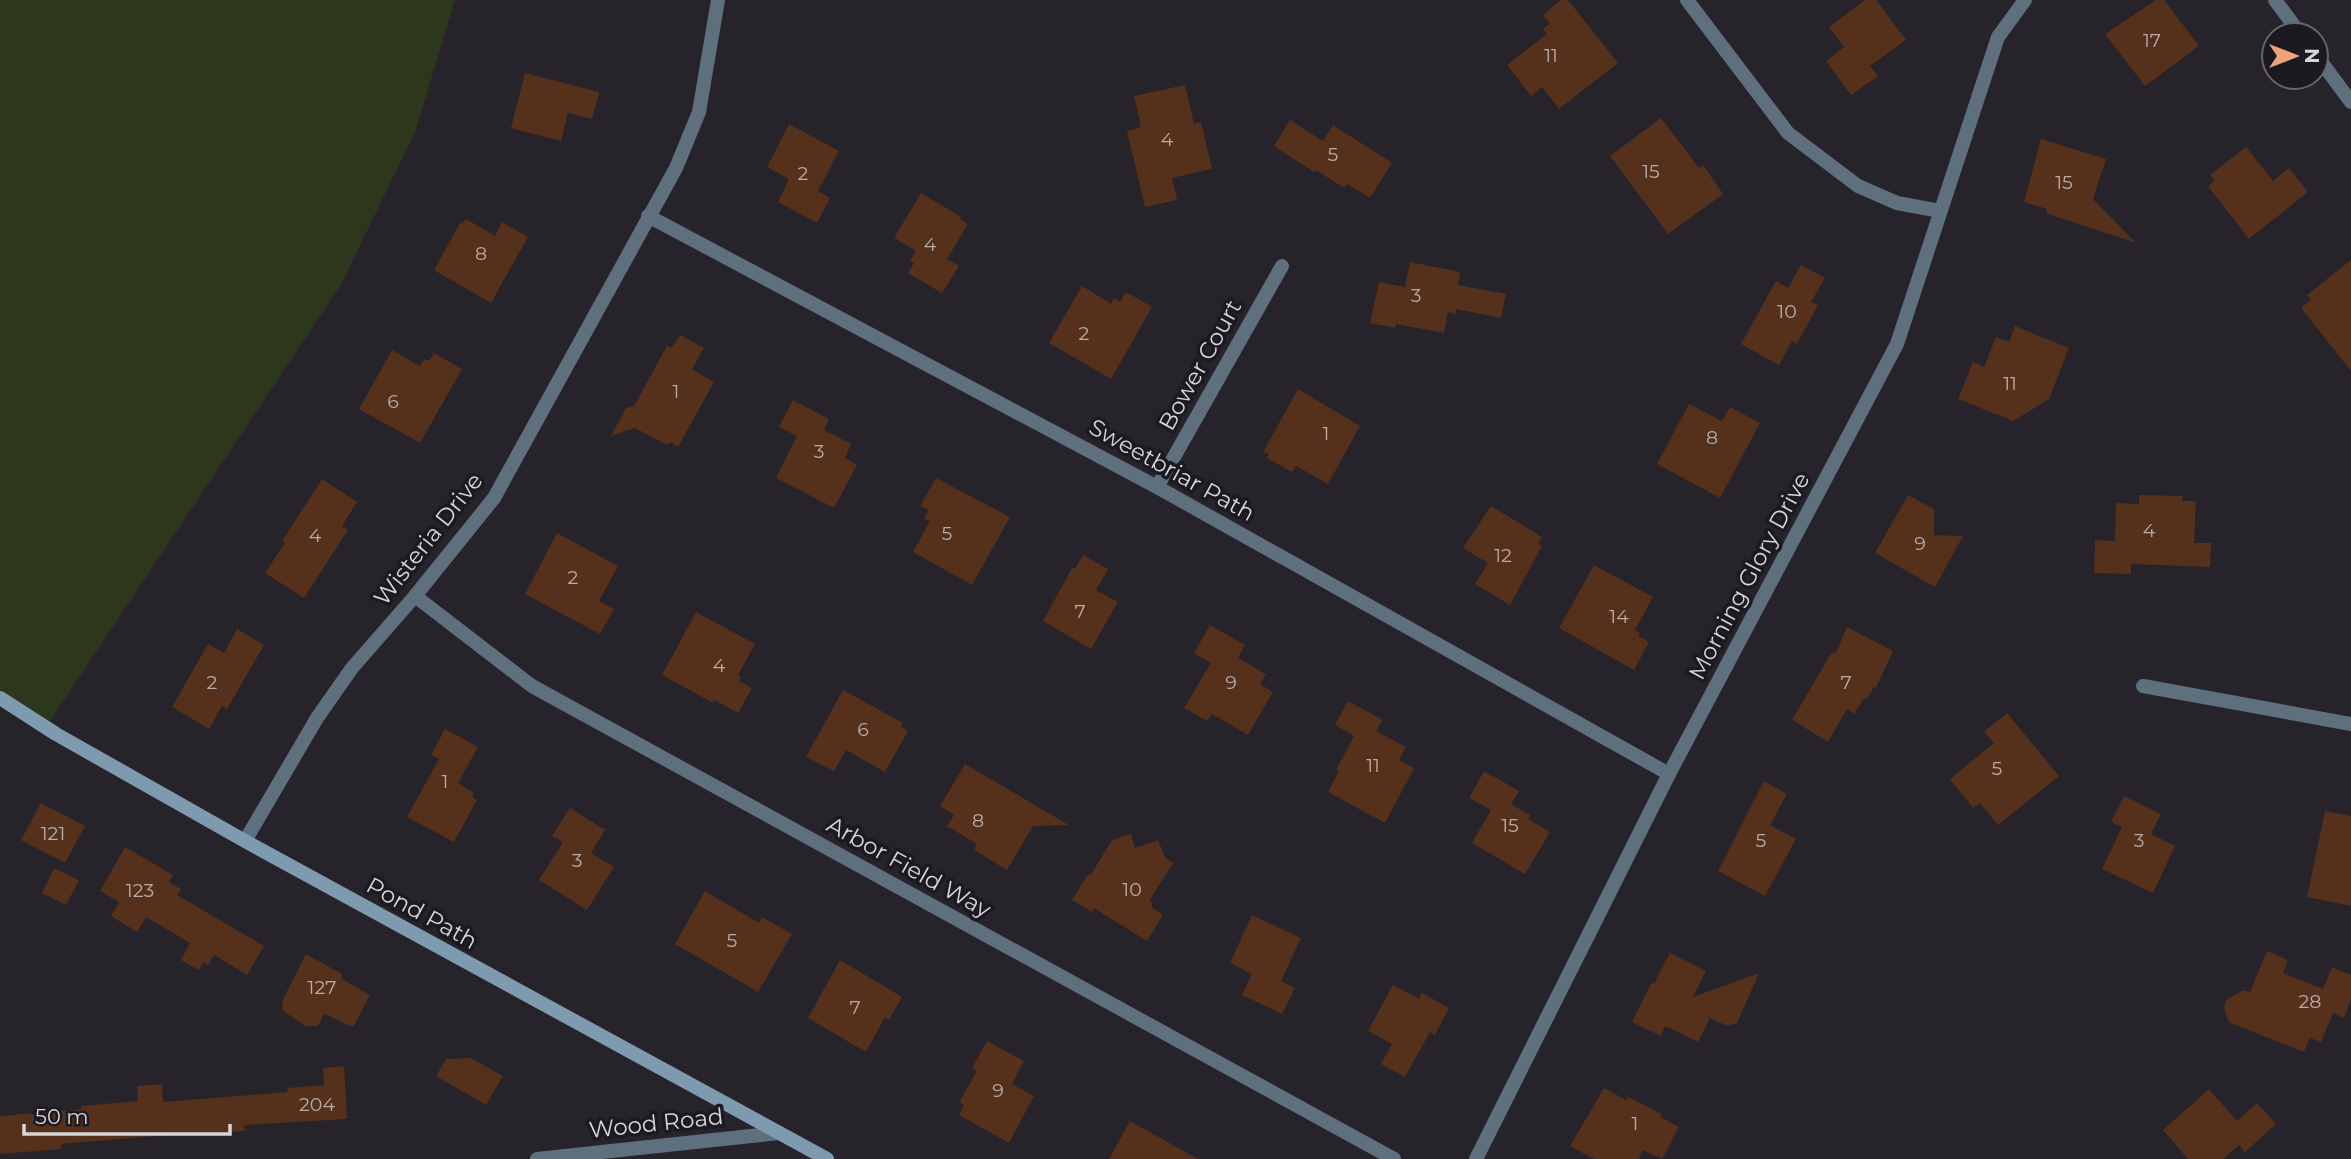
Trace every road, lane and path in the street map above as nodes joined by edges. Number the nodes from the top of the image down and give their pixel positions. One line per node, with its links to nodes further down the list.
1 (718, 0): 9 (street, Wisteria Drive)
2 (1687, 0): 8 (street)
3 (2025, 0): 8 (street, Morning Glory Drive)
4 (2274, 0): 5 (street)
5 (2290, 21)
6 (2330, 74): 7 (street)
7 (2351, 102)
8 (1940, 211): 16 (street, Morning Glory Drive)
9 (648, 216): 11 (street, Sweetbriar Path); 12 (street, Wisteria Drive)
10 (1282, 266): 11 (street, Bower Court)
11 (1157, 487): 16 (street, Sweetbriar Path)
12 (415, 596): 17 (street, Wisteria Drive); 21 (street, Arbor Field Way)
13 (2143, 686): 15 (street)
14 (0, 698): 17 (street, Pond Path)
15 (2351, 724)
16 (1669, 774): 22 (street, Morning Glory Drive)
17 (245, 841): 18 (street, Pond Path)
18 (779, 1133): 19 (street, Wood Road); 20 (street, Pond Path)
19 (537, 1159)
20 (827, 1159)
21 (1394, 1159)
22 (1476, 1159)

